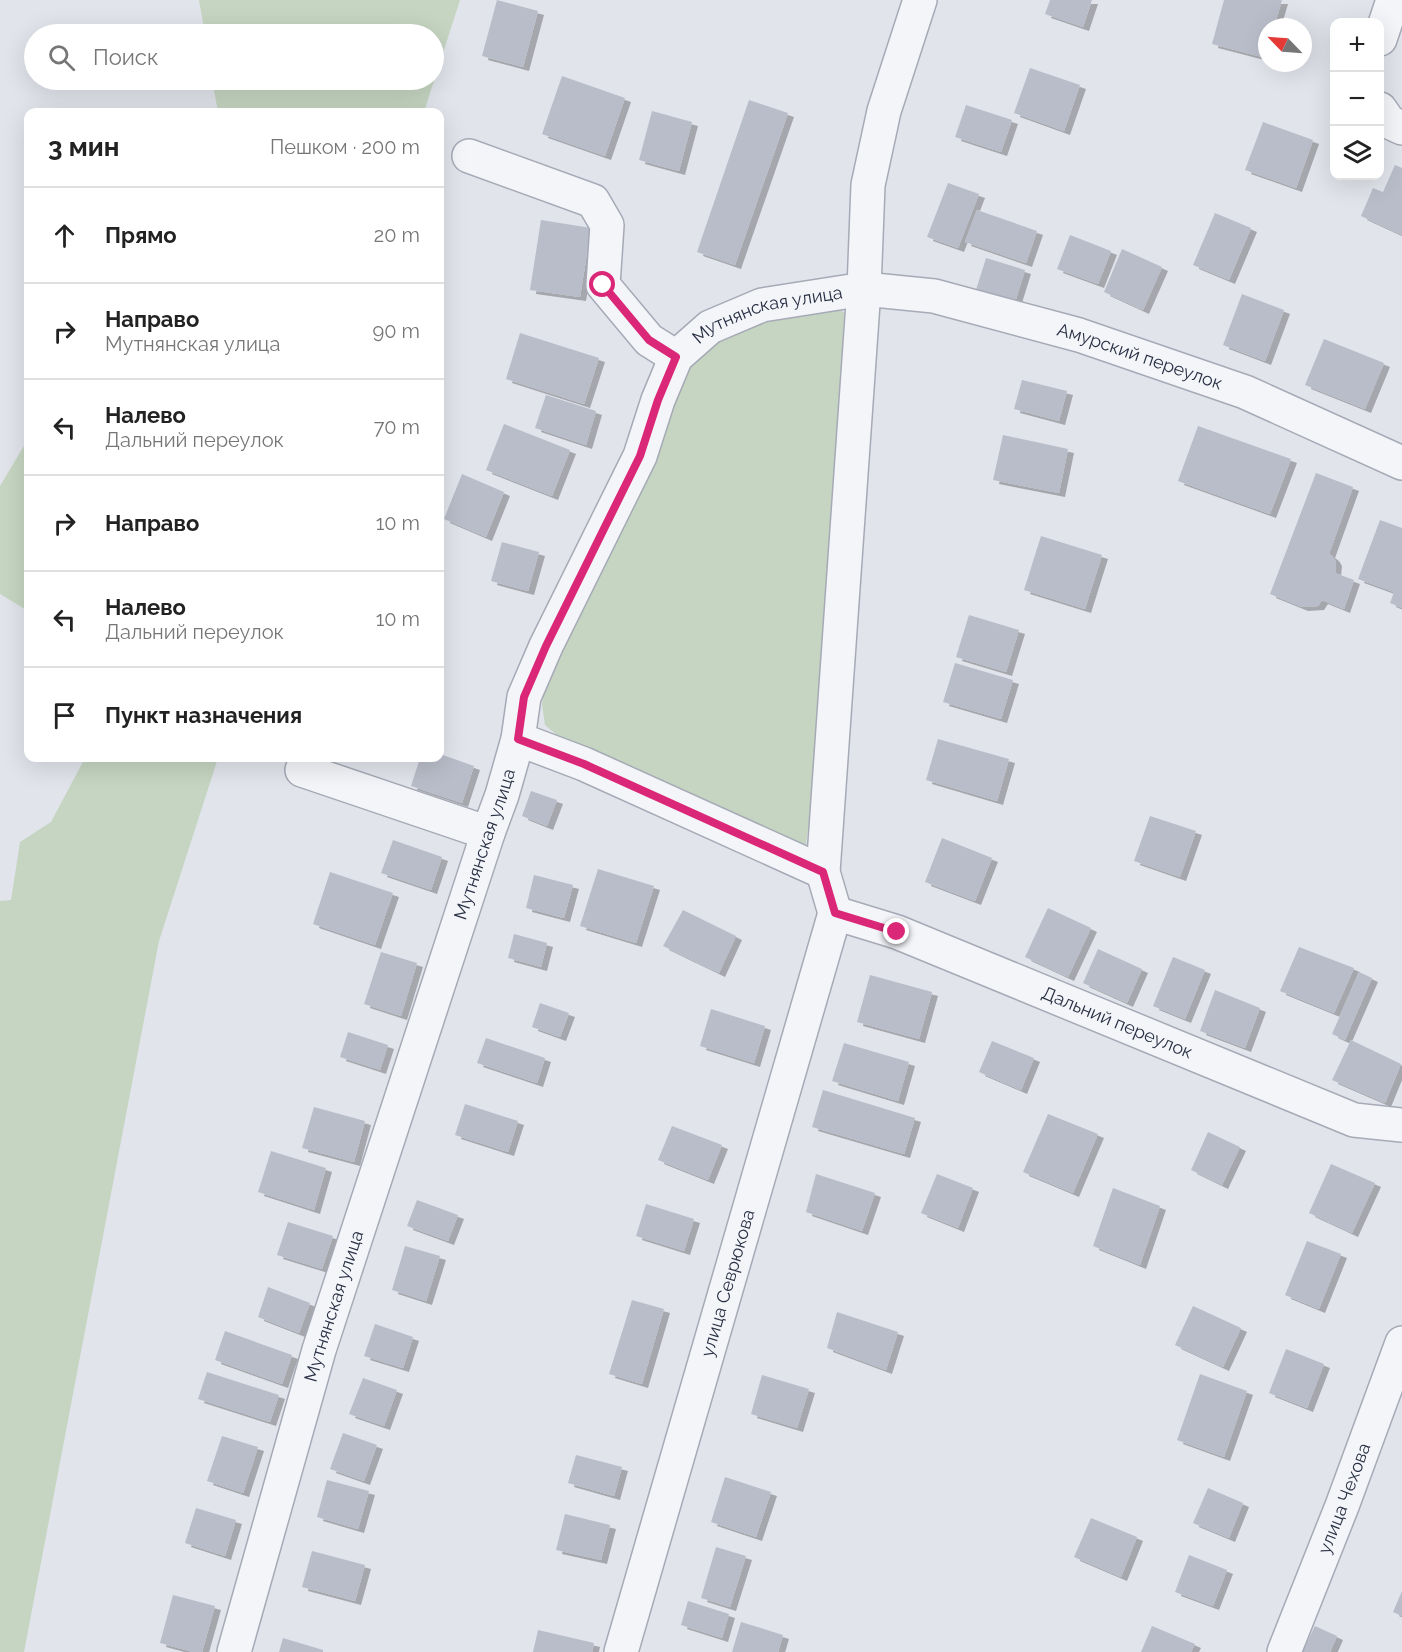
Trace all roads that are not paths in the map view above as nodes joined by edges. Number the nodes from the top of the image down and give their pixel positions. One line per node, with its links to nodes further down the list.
1 (920, 0): 5 (street, Мутнянская улица)
2 (1393, 0): 3 (street)
3 (1384, 27)
4 (469, 156): 6 (street)
5 (864, 289): 6 (street, Мутнянская улица); 7 (street, Амурский переулок); 11 (street)
6 (676, 357): 8 (street, Мутнянская улица)
7 (1402, 463)
8 (518, 739): 10 (street, Мутнянская улица); 11 (street)
9 (302, 770): 10 (street)
10 (488, 833): 15 (street, Мутнянская улица)
11 (823, 872): 12 (street)
12 (835, 913): 13 (street, Дальний переулок); 16 (street, улица Севрюкова)
13 (1402, 1125)
14 (1402, 1343): 17 (street, улица Чехова)
15 (234, 1652)
16 (621, 1652)
17 (1284, 1652)

